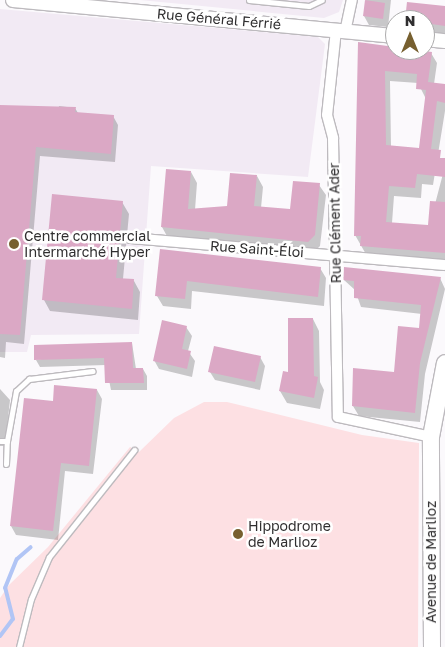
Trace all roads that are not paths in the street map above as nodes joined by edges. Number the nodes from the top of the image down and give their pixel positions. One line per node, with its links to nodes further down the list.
1 (13, 0): 5 (main road, Rue Général Férrié)
2 (249, 0): 3 (lane)
3 (322, 0)
4 (352, 0): 5 (street, Rue Clément Ader)
5 (341, 31): 6 (main road, Rue Général Férrié); 8 (street, Rue Clément Ader)
6 (385, 35)
7 (130, 238): 8 (street, Rue Saint-Éloi)
8 (336, 256): 9 (street, Rue Saint-Éloi); 13 (street, Rue Clément Ader)
9 (445, 265)
10 (445, 363): 12 (main road, Avenue de Marlioz)
11 (94, 371): 15 (lane)
12 (437, 410): 13 (main road, Avenue de Marlioz); 18 (main road, Avenue de Marlioz)
13 (431, 437): 18 (main road, Avenue de Marlioz)
14 (0, 440): 15 (lane)
15 (7, 441): 17 (lane)
16 (134, 450): 19 (lane)
17 (6, 464)
18 (431, 477): 20 (main road, Avenue de Marlioz)
19 (19, 647)
20 (432, 647)

